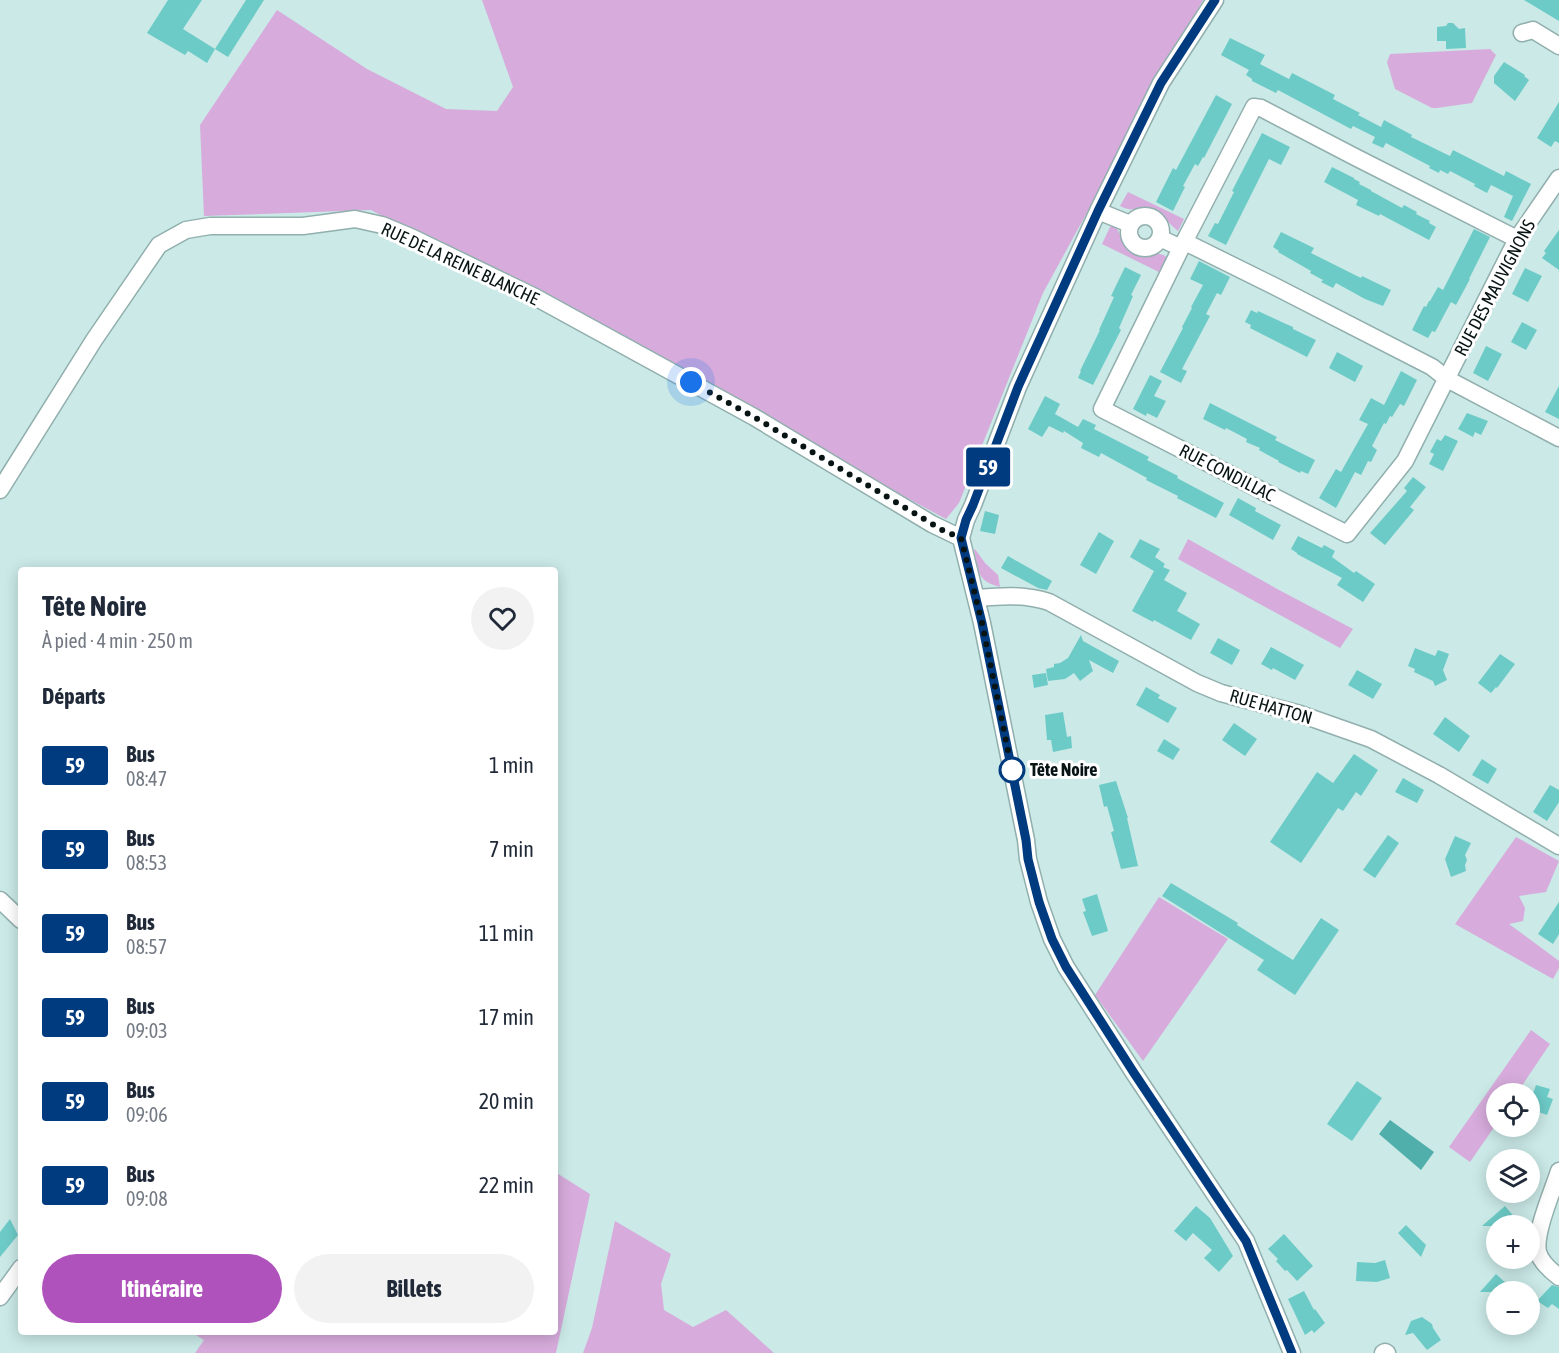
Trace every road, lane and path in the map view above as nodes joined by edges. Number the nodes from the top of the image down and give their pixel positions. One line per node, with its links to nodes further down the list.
1 (1215, 0): 5 (street)
2 (1522, 33): 3 (street)
3 (1559, 46)
4 (1559, 178): 8 (street, RUE DES MAUVIGNONS)
5 (1098, 211): 6 (street); 13 (street)
6 (1130, 224): 7 (street); 7 (street)
7 (1160, 238): 9 (street)
8 (1517, 239): 9 (street, RUE CONDILLAC); 10 (street, RUE DES MAUVIGNONS)
9 (1185, 240): 10 (street, RUE DES MAUVIGNONS); 10 (street, RUE CONDILLAC)
10 (1449, 374): 11 (street)
11 (1559, 438)
12 (0, 490): 13 (street, RUE DE LA REINE BLANCHE)
13 (961, 538): 14 (street)
14 (976, 598): 15 (street, RUE HATTON); 22 (street)
15 (1559, 846)
16 (0, 900): 17 (street)
17 (18, 917)
18 (1559, 1171): 20 (street)
19 (18, 1272): 21 (street)
20 (1559, 1277)
21 (0, 1297)
22 (1292, 1353)

